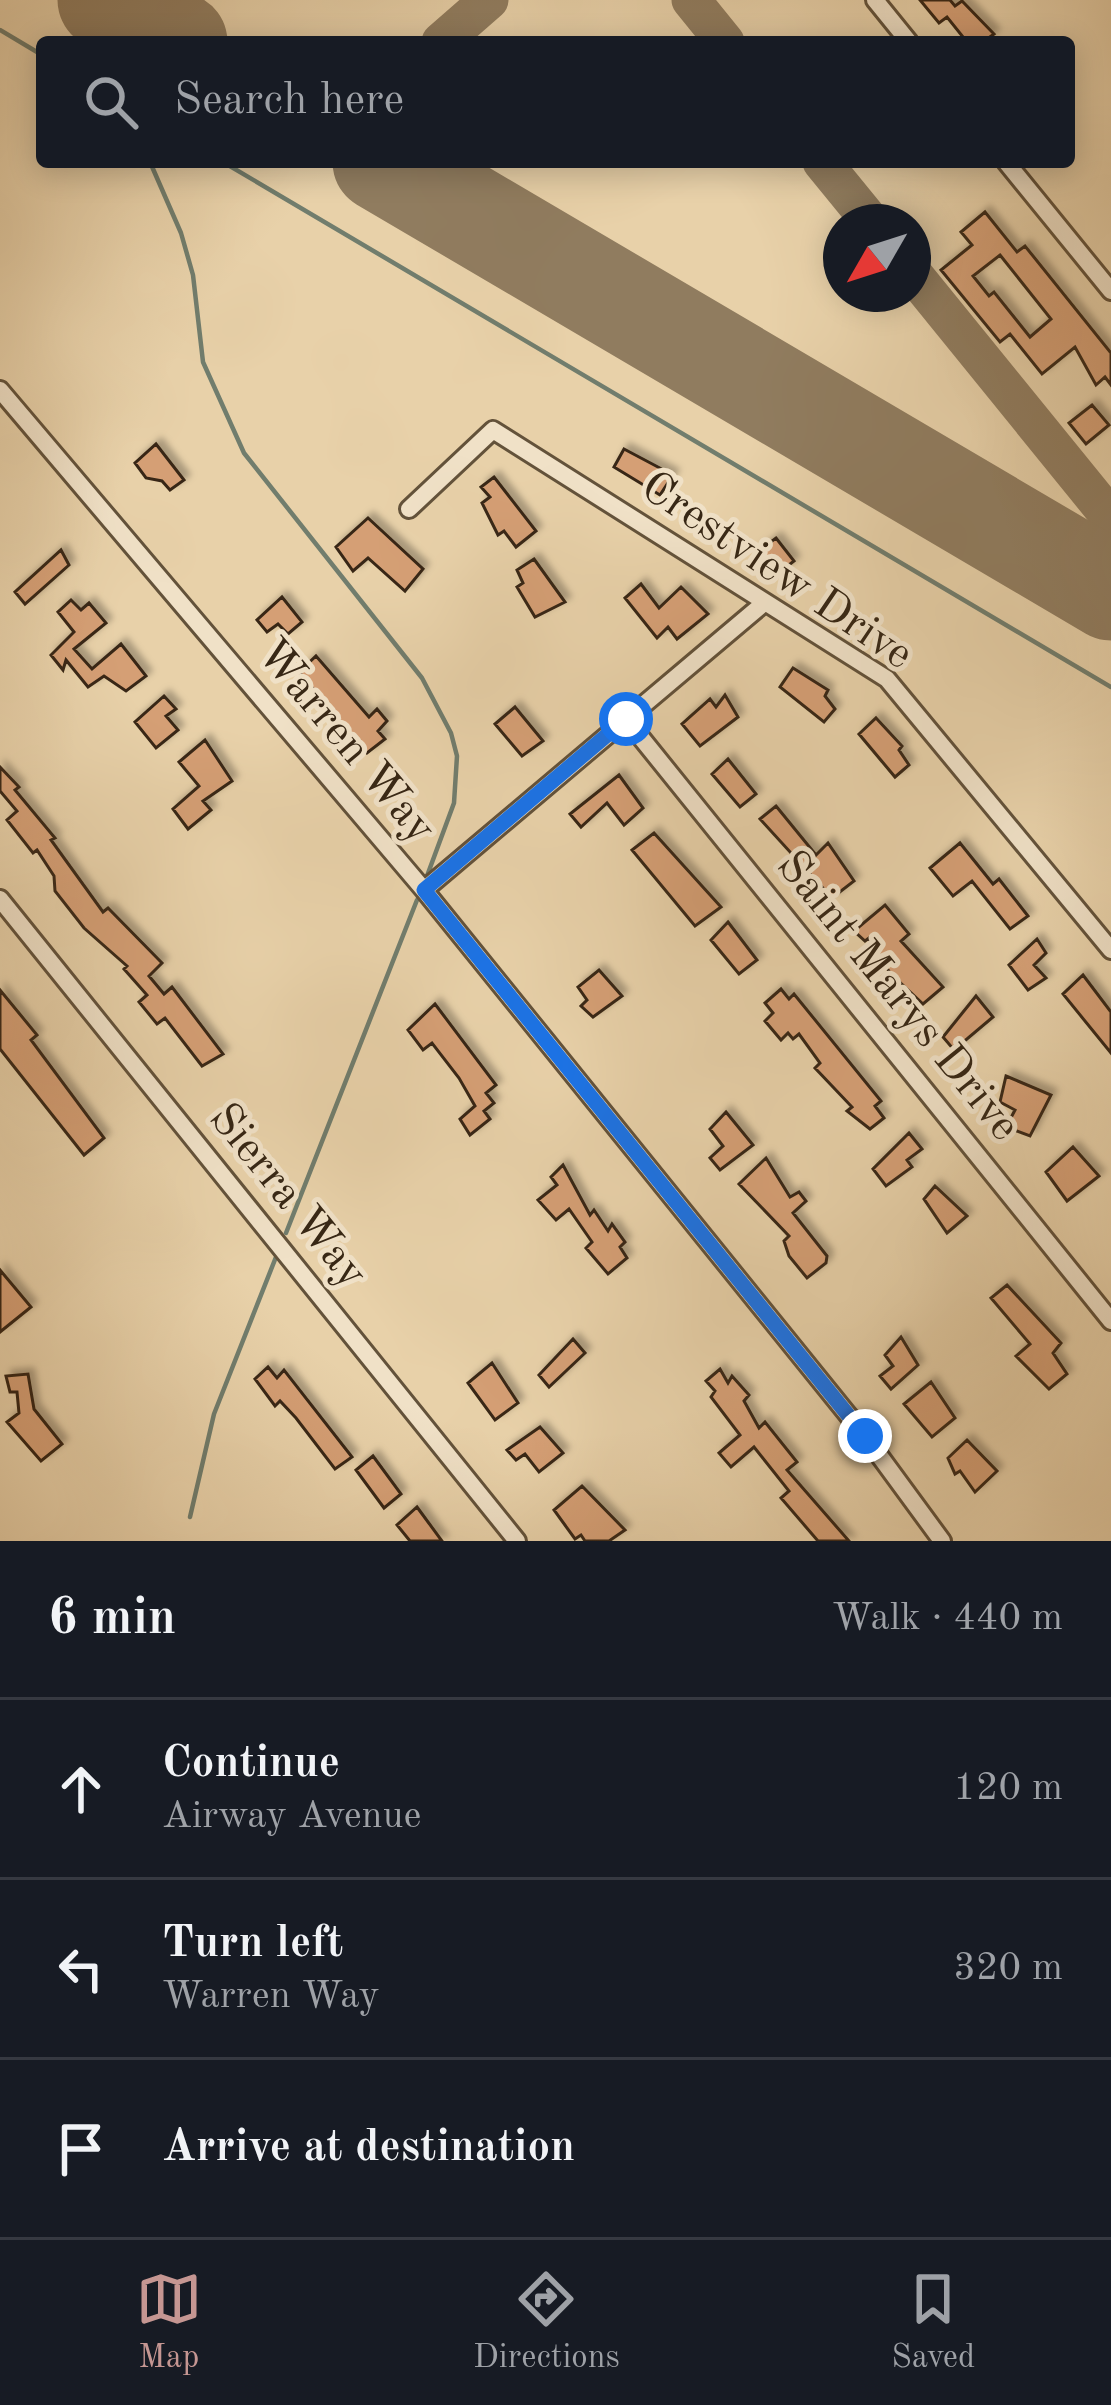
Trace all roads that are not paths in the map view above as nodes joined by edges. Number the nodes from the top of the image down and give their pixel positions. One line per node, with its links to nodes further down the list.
1 (874, 0): 2 (street)
2 (904, 36)
3 (1011, 168): 4 (street)
4 (1111, 291)
5 (0, 389): 9 (street, Warren Way)
6 (409, 509): 7 (street, Crestview Drive)
7 (764, 602): 8 (street); 11 (street, Crestview Drive)
8 (626, 719): 9 (street); 12 (street, Saint Marys Drive)
9 (424, 890): 14 (street, Warren Way)
10 (0, 899): 13 (street, Sierra Way)
11 (1111, 950)
12 (1111, 1321)
13 (517, 1541)
14 (942, 1541)

